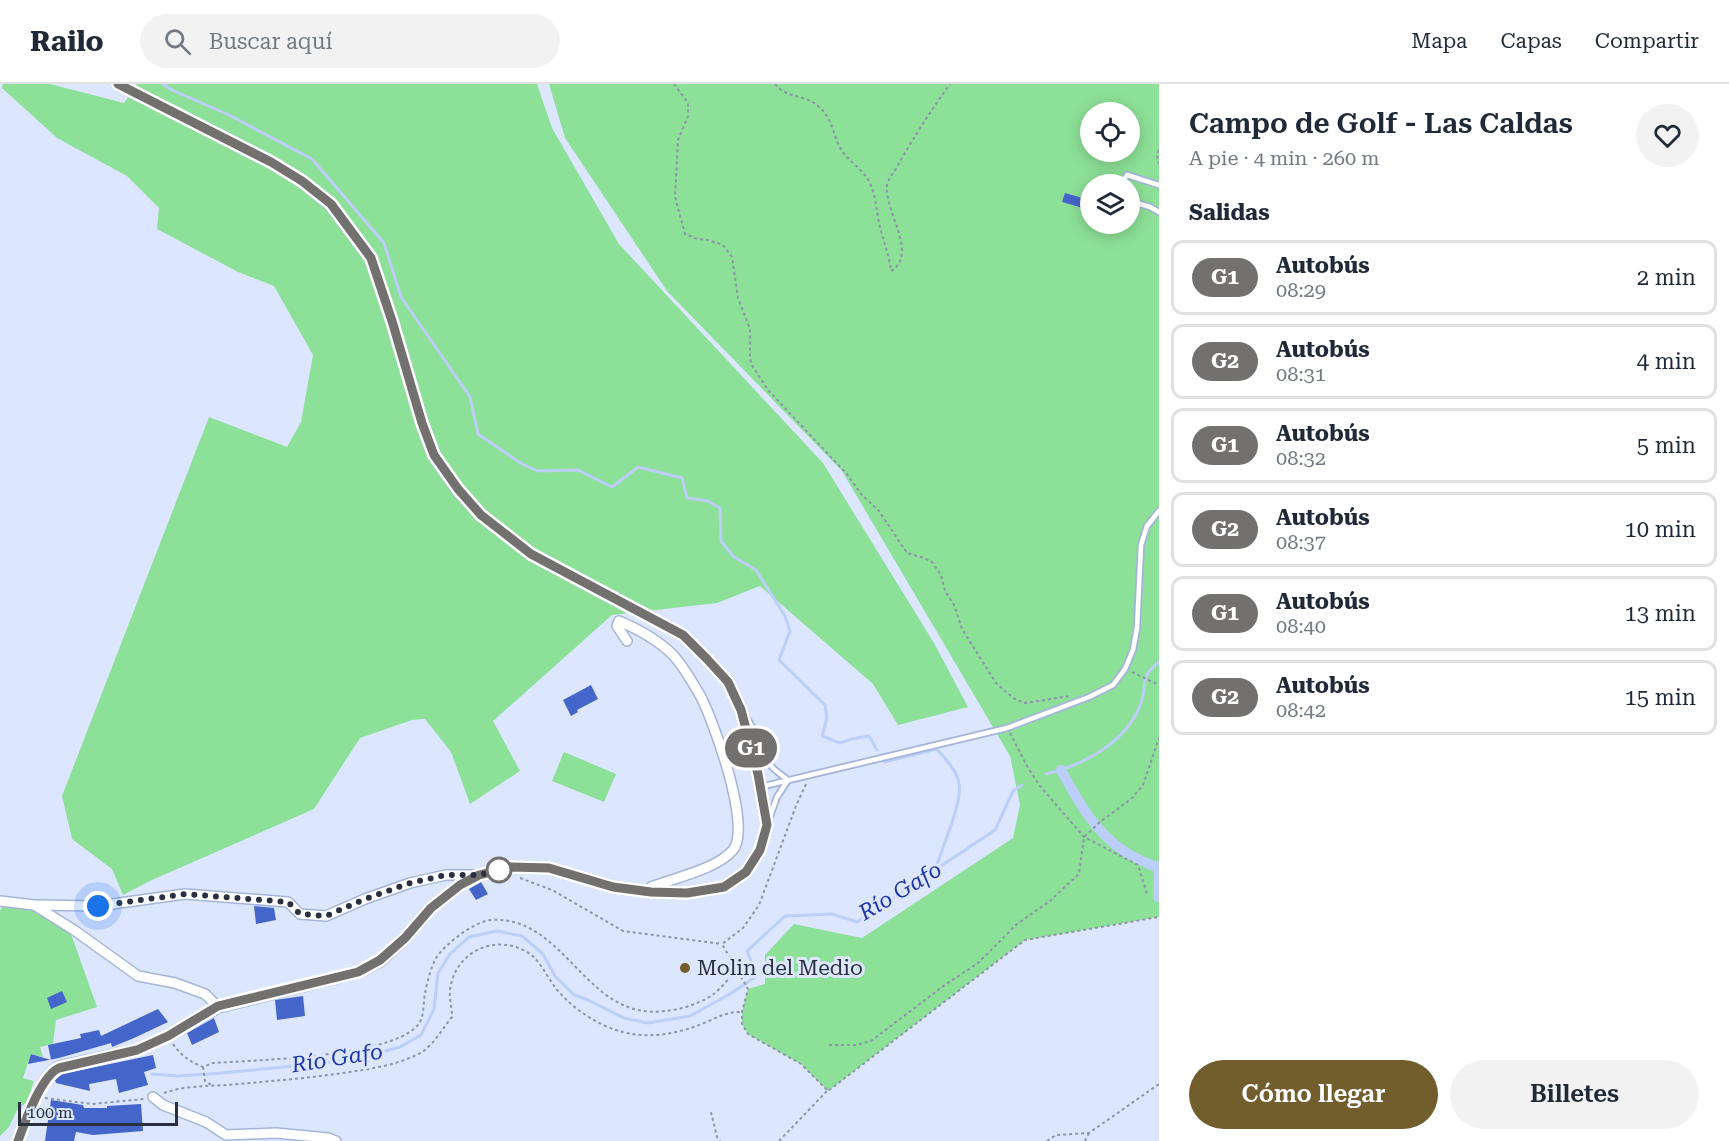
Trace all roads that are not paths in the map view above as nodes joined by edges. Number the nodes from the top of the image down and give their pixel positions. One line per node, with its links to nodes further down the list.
1 (118, 84): 8 (street)
2 (1140, 178): 3 (lane)
3 (1159, 184)
4 (1140, 204): 5 (lane)
5 (1159, 212)
6 (1159, 511): 9 (lane)
7 (627, 641): 13 (street)
8 (741, 710): 9 (lane); 10 (street)
9 (788, 780): 10 (lane); 11 (lane)
10 (760, 787): 11 (street)
11 (767, 825): 13 (street)
12 (479, 875): 13 (street); 15 (street); 16 (street)
13 (647, 892)
14 (0, 901): 15 (street)
15 (34, 905): 16 (street)
16 (218, 1006): 18 (street)
17 (153, 1097): 19 (street)
18 (18, 1141)
19 (336, 1141)

